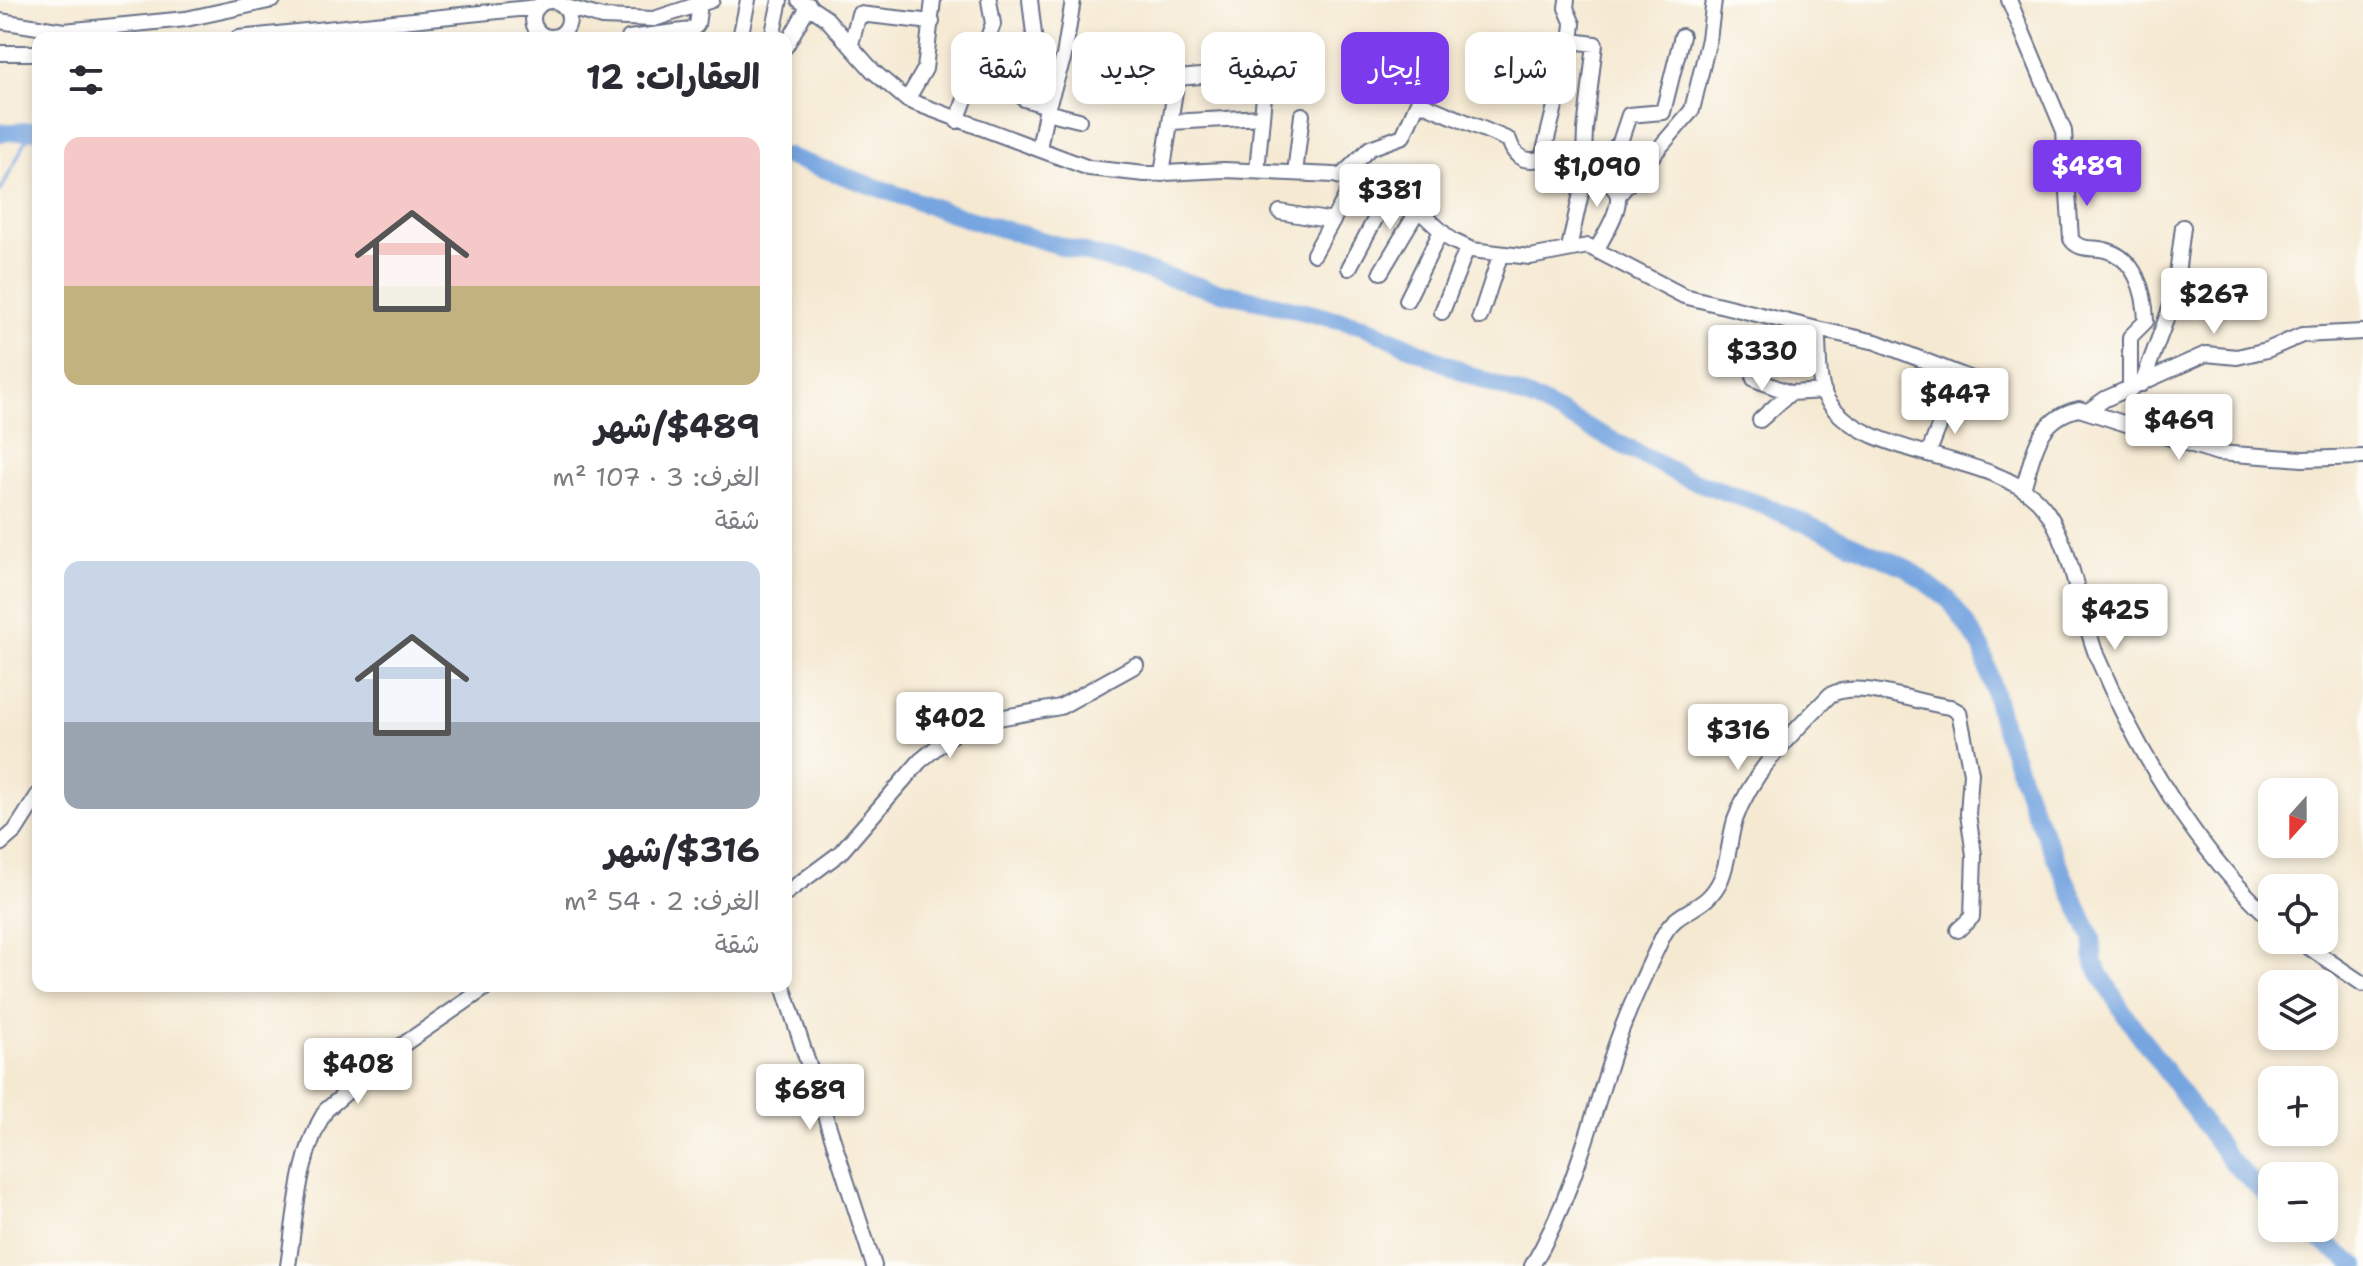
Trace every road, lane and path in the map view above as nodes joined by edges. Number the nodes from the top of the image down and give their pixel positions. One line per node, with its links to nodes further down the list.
1 (198, 0): 19 (street)
2 (273, 0): 15 (street)
3 (748, 0): 29 (street)
4 (780, 0): 30 (street)
5 (933, 0): 22 (street)
6 (989, 0): 46 (street)
7 (1030, 0): 32 (street)
8 (1073, 0): 42 (street)
9 (1567, 0): 33 (street)
10 (1714, 0): 56 (street)
11 (2009, 0): 76 (street)
12 (706, 2): 20 (street); 28 (street)
13 (804, 2): 31 (street); 36 (street)
14 (544, 3): 16 (street); 18 (street); 23 (street)
15 (239, 4): 19 (street)
16 (566, 7): 20 (street); 24 (street)
17 (860, 7): 22 (street); 36 (street)
18 (500, 14): 23 (street); 25 (street)
19 (200, 16): 21 (street)
20 (602, 17): 24 (street)
21 (0, 21)
22 (932, 22): 39 (street)
23 (534, 23): 26 (street)
24 (567, 27): 27 (street)
25 (290, 32)
26 (539, 32)
27 (563, 32)
28 (676, 32)
29 (741, 32)
30 (773, 32)
31 (792, 32)
32 (1034, 32)
33 (1572, 32)
34 (1682, 36): 52 (street)
35 (1576, 42): 52 (street)
36 (851, 44): 39 (street)
37 (0, 53): 38 (street)
38 (32, 53)
39 (907, 100): 46 (street)
40 (1036, 104): 42 (street)
41 (1556, 104): 49 (street)
42 (1047, 109): 45 (street); 48 (street)
43 (1302, 115): 51 (street)
44 (1262, 117): 47 (street); 47 (street); 50 (street)
45 (1079, 120)
46 (957, 121): 48 (street)
47 (1171, 122): 53 (street)
48 (1039, 149): 53 (street)
49 (1542, 159): 52 (street); 54 (street)
50 (1257, 171): 51 (street); 53 (street)
51 (1295, 173): 54 (street)
52 (1587, 173): 56 (street); 63 (street)
53 (1162, 174)
54 (1348, 178): 55 (street); 59 (street)
55 (1389, 193): 57 (street); 67 (street)
56 (1618, 196): 64 (street)
57 (1418, 210): 61 (street); 68 (street)
58 (1280, 212): 59 (street)
59 (1333, 221): 65 (street)
60 (2183, 227): 76 (street)
61 (1441, 231): 62 (street); 69 (street)
62 (1467, 248): 66 (street); 70 (street)
63 (1569, 248): 64 (street); 66 (street)
64 (1597, 249): 72 (street)
65 (1314, 254)
66 (1500, 256): 71 (street)
67 (1349, 268)
68 (1381, 272)
69 (1407, 300)
70 (1442, 312)
71 (1480, 317)
72 (1817, 329): 75 (street); 77 (street)
73 (2363, 332): 76 (street)
74 (1754, 379): 78 (street)
75 (1990, 386)
76 (2136, 387): 80 (street)
77 (1824, 391): 78 (street); 82 (street)
78 (1790, 393): 81 (street)
79 (1948, 404): 82 (street)
80 (2088, 411): 83 (street); 84 (street)
81 (1760, 420)
82 (1928, 454): 84 (street)
83 (2363, 457)
84 (2023, 489): 89 (street)
85 (1136, 665): 88 (street)
86 (32, 804): 87 (street)
87 (0, 844)
88 (792, 889)
89 (2258, 907)
90 (1958, 930): 97 (street)
91 (2319, 954): 92 (street)
92 (2363, 984)
93 (479, 992): 95 (street)
94 (785, 992): 96 (street)
95 (288, 1266)
96 (874, 1266)
97 (1532, 1266)

